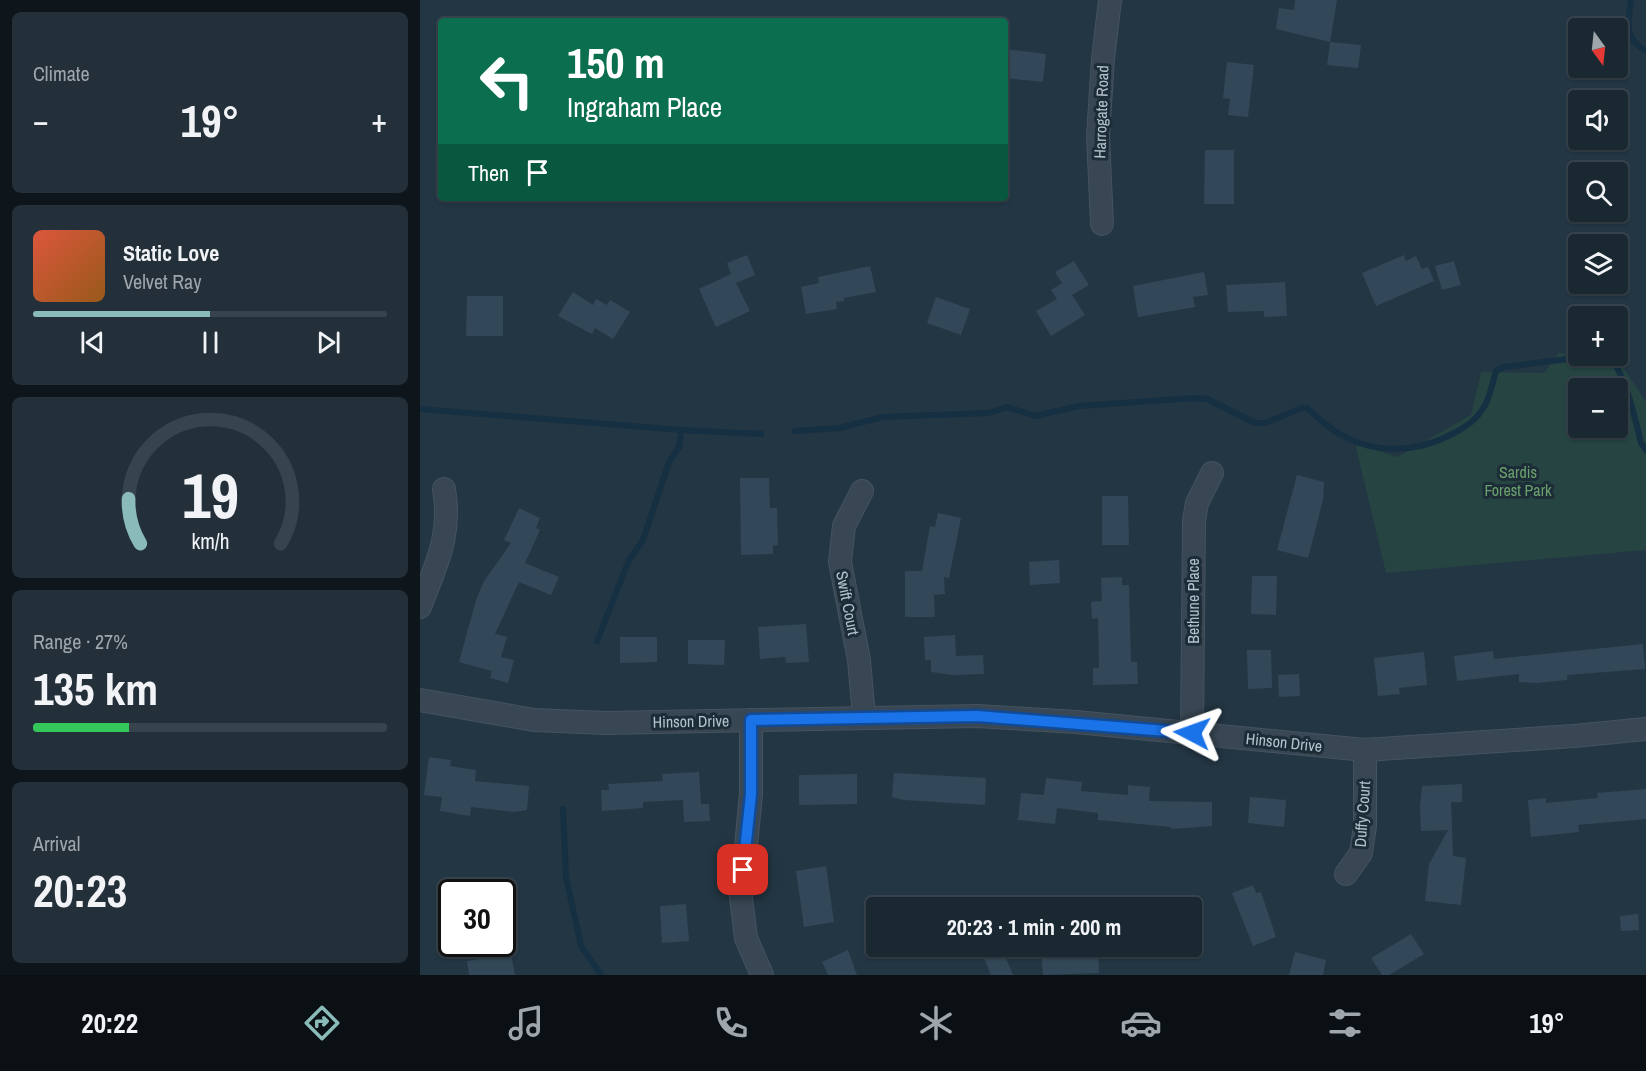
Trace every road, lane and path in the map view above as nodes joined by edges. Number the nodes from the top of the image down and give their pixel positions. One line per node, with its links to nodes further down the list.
1 (1110, 0): 2 (street, Harrogate Road)
2 (1102, 224)
3 (1212, 472): 11 (street, Bethune Place)
4 (444, 489): 6 (street)
5 (862, 491): 8 (street, Swift Court)
6 (420, 607)
7 (420, 700): 9 (street, Hinson Drive)
8 (864, 717): 9 (street, Hinson Drive); 11 (street, Hinson Drive)
9 (751, 720): 14 (street)
10 (1646, 729): 12 (street, Hinson Drive)
11 (1192, 733): 12 (street, Hinson Drive)
12 (1365, 750): 13 (street, Duffy Court)
13 (1346, 874)
14 (762, 975)

